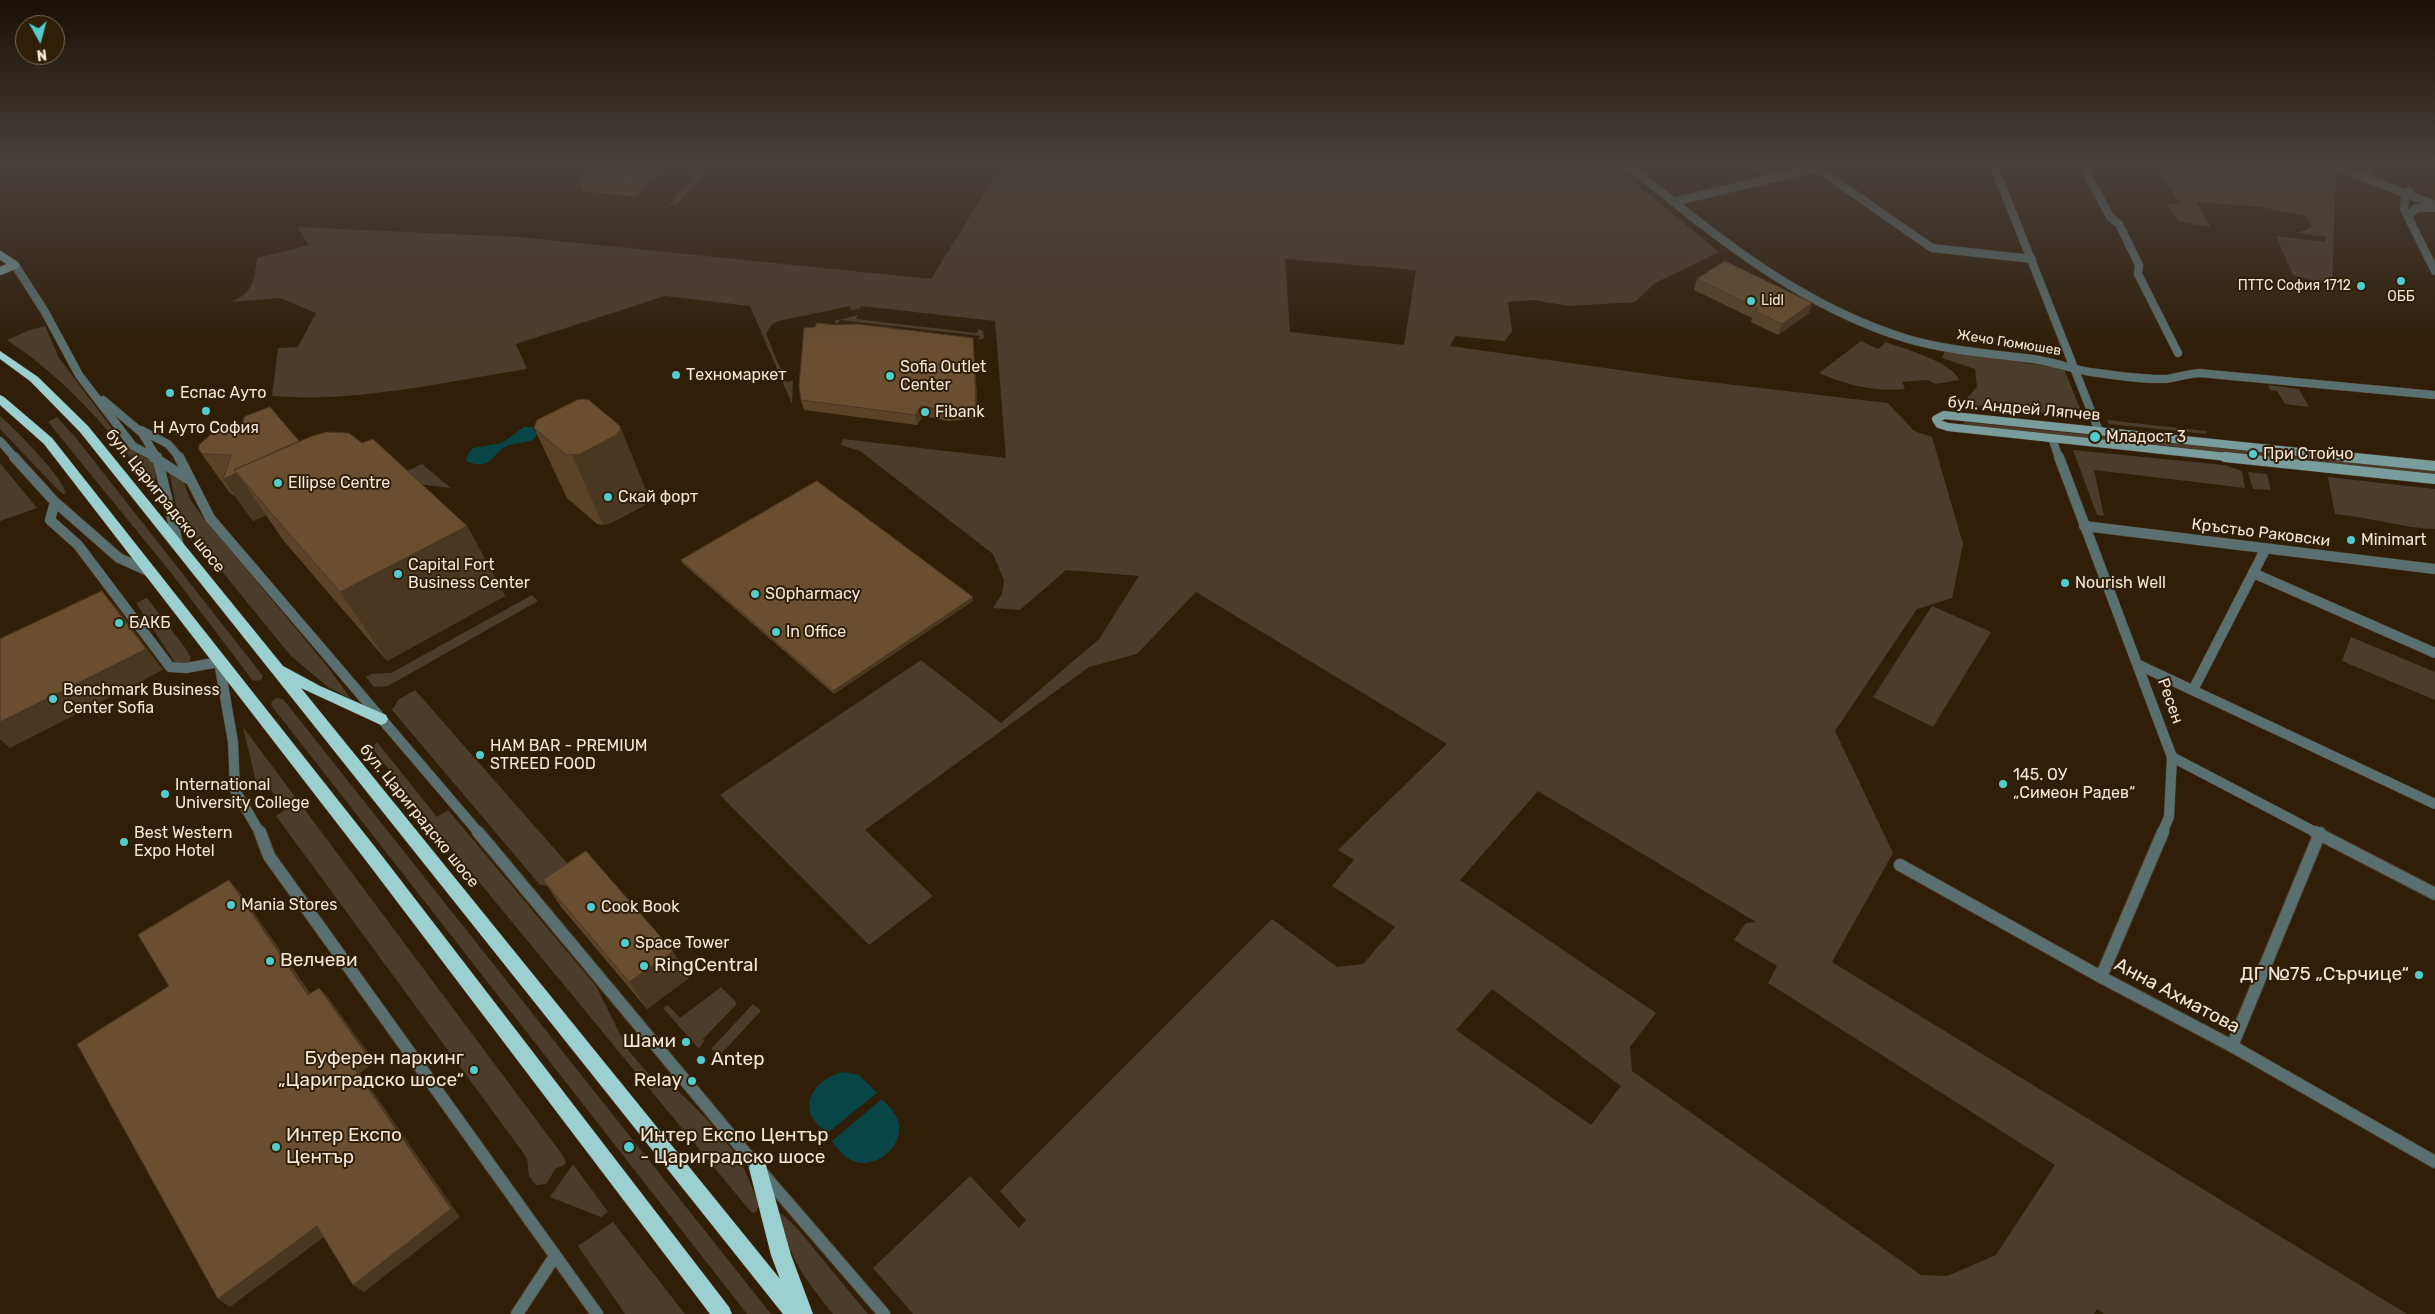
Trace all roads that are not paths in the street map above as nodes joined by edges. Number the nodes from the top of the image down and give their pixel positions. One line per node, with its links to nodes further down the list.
1 (1705, 227): 13 (street, Жечо Гюмюшев)
2 (1902, 227): 7 (street)
3 (2019, 227): 7 (street)
4 (2121, 227): 11 (street)
5 (2413, 227): 9 (street)
6 (0, 255): 8 (main road)
7 (2032, 259): 13 (street)
8 (15, 265): 10 (main road); 14 (street)
9 (2435, 270)
10 (0, 271)
11 (2178, 353)
12 (0, 354): 27 (highway, бул. Цариградско шосе)
13 (2074, 368): 15 (street, Жечо Гюмюшев); 18 (street)
14 (92, 390): 17 (street); 21 (street, бул. Цариградско шосе)
15 (2435, 395)
16 (0, 399): 30 (highway)
17 (141, 430): 21 (street); 24 (street, бул. Цариградско шосе)
18 (2099, 431): 19 (main road, бул. Андрей Ляпчев); 22 (main road, бул. Андрей Ляпчев)
19 (2052, 438): 23 (main road, бул. Андрей Ляпчев); 26 (street, Ресен)
20 (0, 441): 25 (street)
21 (158, 459): 24 (street, бул. Цариградско шосе); 27 (street)
22 (2435, 466)
23 (2435, 478)
24 (191, 481): 37 (street, бул. Цариградско шосе)
25 (55, 502): 30 (street); 33 (street)
26 (2084, 526): 28 (street, Кръстьо Раковски); 34 (street, Ресен)
27 (179, 548): 35 (highway, бул. Цариградско шосе)
28 (2266, 548): 29 (street, Кръстьо Раковски); 31 (street)
29 (2435, 569)
30 (150, 572): 33 (highway)
31 (2253, 573): 32 (street); 36 (street)
32 (2435, 653)
33 (219, 662): 47 (street); 50 (highway)
34 (2139, 665): 36 (street); 38 (street, Ресен)
35 (276, 667): 37 (highway); 51 (highway, бул. Цариградско шосе)
36 (2193, 690): 39 (street)
37 (380, 719): 46 (street, бул. Цариградско шосе)
38 (2172, 757): 40 (street); 43 (street, Ресен)
39 (2435, 804)
40 (2320, 833): 42 (street); 44 (street)
41 (1900, 865): 43 (street, Анна Ахматова)
42 (2435, 894)
43 (2101, 977): 44 (street, Анна Ахматова)
44 (2232, 1046): 45 (street, Анна Ахматова)
45 (2435, 1162)
46 (758, 1168): 52 (highway); 53 (street, бул. Цариградско шосе)
47 (555, 1256): 48 (street); 49 (street)
48 (517, 1314)
49 (597, 1314)
50 (722, 1314)
51 (796, 1314)
52 (803, 1314)
53 (884, 1314)

